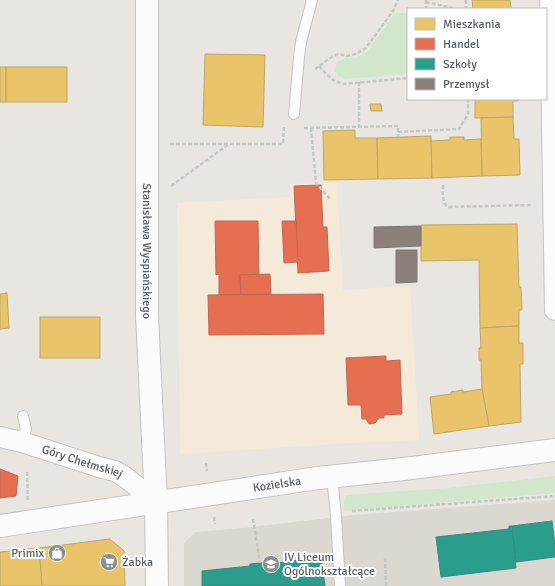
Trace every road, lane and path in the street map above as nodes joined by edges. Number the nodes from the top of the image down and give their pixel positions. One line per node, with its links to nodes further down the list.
1 (147, 0): 38 (street, Stanisława Wyspiańskiego)
2 (312, 0): 8 (lane)
3 (398, 0): 7 (path)
4 (550, 0): 27 (street)
5 (426, 1): 6 (path)
6 (453, 8)
7 (319, 66): 8 (path); 10 (path)
8 (298, 69): 12 (lane)
9 (407, 78): 10 (path)
10 (359, 82): 14 (path)
11 (468, 100): 19 (path)
12 (294, 114)
13 (284, 121): 18 (path)
14 (359, 127): 17 (path); 19 (path)
15 (291, 128): 18 (path)
16 (297, 128): 17 (path)
17 (311, 128): 25 (path)
18 (284, 129): 22 (path)
19 (398, 132): 20 (path)
20 (398, 137)
21 (170, 144): 22 (path)
22 (229, 144): 24 (path)
23 (442, 185): 26 (path)
24 (171, 186)
25 (332, 200)
26 (538, 205)
27 (555, 310)
28 (23, 416): 30 (lane)
29 (0, 437): 30 (street, Góry Chełmskiej)
30 (22, 442): 38 (street, Góry Chełmskiej)
31 (555, 450): 35 (street, Kozielska)
32 (206, 463): 34 (path)
33 (26, 472): 37 (path)
34 (208, 474)
35 (332, 476): 38 (street, Kozielska); 39 (lane)
36 (555, 496): 39 (path)
37 (29, 502)
38 (156, 502): 41 (street, Kozielska); 44 (street, Stanisława Wyspiańskiego)
39 (336, 512): 45 (lane)
40 (253, 519): 43 (path)
41 (0, 526)
42 (385, 558): 46 (path)
43 (260, 563)
44 (157, 586)
45 (340, 586)
46 (386, 586)

